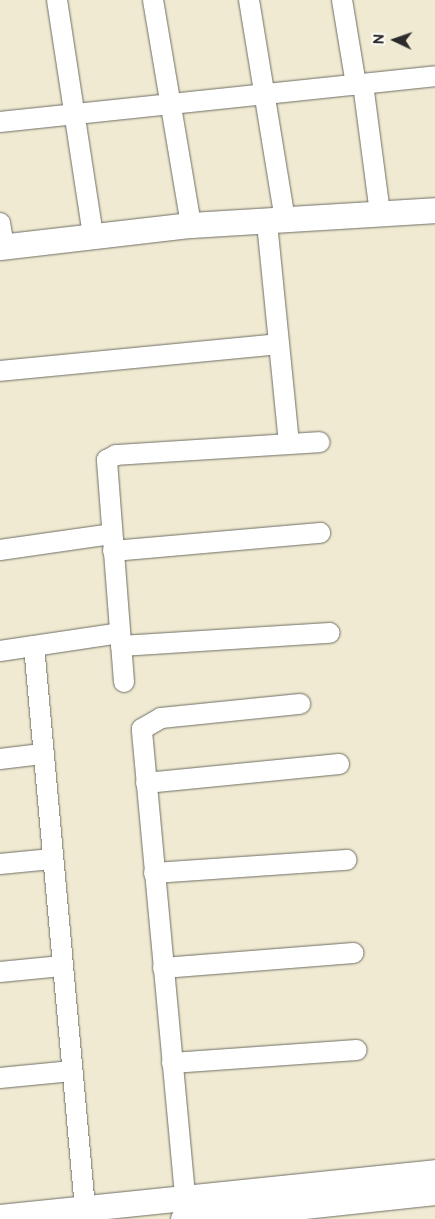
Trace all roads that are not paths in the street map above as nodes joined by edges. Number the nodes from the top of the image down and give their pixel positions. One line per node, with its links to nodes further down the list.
1 (57, 0): 9 (street)
2 (153, 0): 8 (street)
3 (249, 0): 7 (street)
4 (342, 0): 6 (street)
5 (435, 76): 6 (street)
6 (359, 84): 7 (street); 12 (street)
7 (265, 94): 8 (street); 13 (street)
8 (172, 104): 9 (street); 14 (street)
9 (75, 114): 10 (street); 15 (street)
10 (0, 122)
11 (435, 210): 12 (street)
12 (380, 214): 13 (street)
13 (276, 221): 14 (street); 17 (street)
14 (191, 225): 15 (street)
15 (93, 234): 16 (street)
16 (1, 239)
17 (278, 344): 18 (street); 20 (street)
18 (0, 371)
19 (320, 442): 20 (street)
20 (289, 444): 22 (street)
21 (320, 533): 22 (street)
22 (112, 543): 23 (street); 25 (street)
23 (0, 550)
24 (330, 633): 25 (street)
25 (121, 639): 26 (street); 28 (street)
26 (34, 646): 27 (street); 30 (street)
27 (0, 651)
28 (124, 682)
29 (300, 704): 33 (street)
30 (42, 754): 31 (street); 34 (street)
31 (0, 759)
32 (339, 764): 33 (street)
33 (146, 783): 37 (street)
34 (52, 859): 36 (street); 39 (street)
35 (347, 860): 37 (street)
36 (0, 864)
37 (154, 873): 40 (street)
38 (353, 954): 40 (street)
39 (62, 966): 41 (street); 44 (street)
40 (163, 968): 43 (street)
41 (0, 972)
42 (357, 1050): 43 (street)
43 (172, 1062): 49 (street)
44 (72, 1071): 45 (street); 48 (street)
45 (0, 1078)
46 (435, 1172): 49 (street)
47 (435, 1192): 50 (street)
48 (85, 1207): 49 (street); 51 (street)
49 (184, 1207): 50 (street)
50 (277, 1214)
51 (0, 1217)

